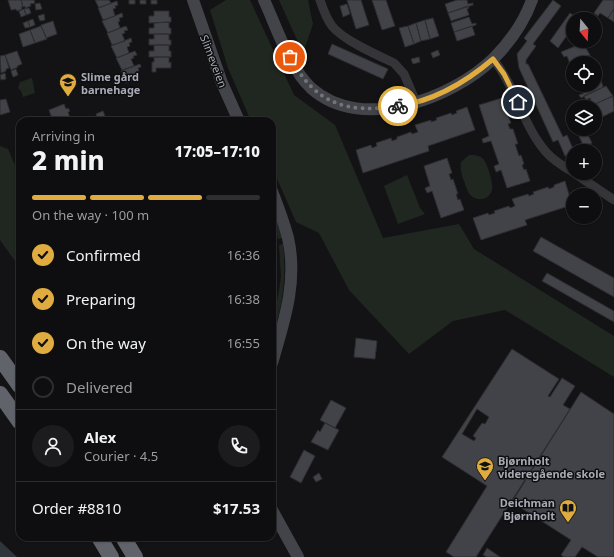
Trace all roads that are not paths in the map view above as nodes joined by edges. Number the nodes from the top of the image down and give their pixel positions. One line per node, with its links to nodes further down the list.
1 (193, 0): 7 (street, Slimeveien)
2 (264, 0): 6 (street)
3 (320, 0): 6 (street)
4 (532, 0): 5 (street)
5 (493, 59): 6 (street); 8 (street)
6 (416, 102)
7 (237, 117)
8 (566, 167)
9 (584, 180): 10 (street)
10 (614, 200)
11 (276, 203): 12 (street)
12 (276, 348)
13 (0, 358): 14 (highway)
14 (16, 380)
15 (0, 394): 16 (highway)
16 (16, 416)
17 (276, 517): 18 (street)
18 (283, 528): 23 (street); 24 (street)
19 (101, 541): 22 (highway)
20 (126, 541): 21 (highway)
21 (135, 556)
22 (111, 557)
23 (298, 557)
24 (308, 557)

